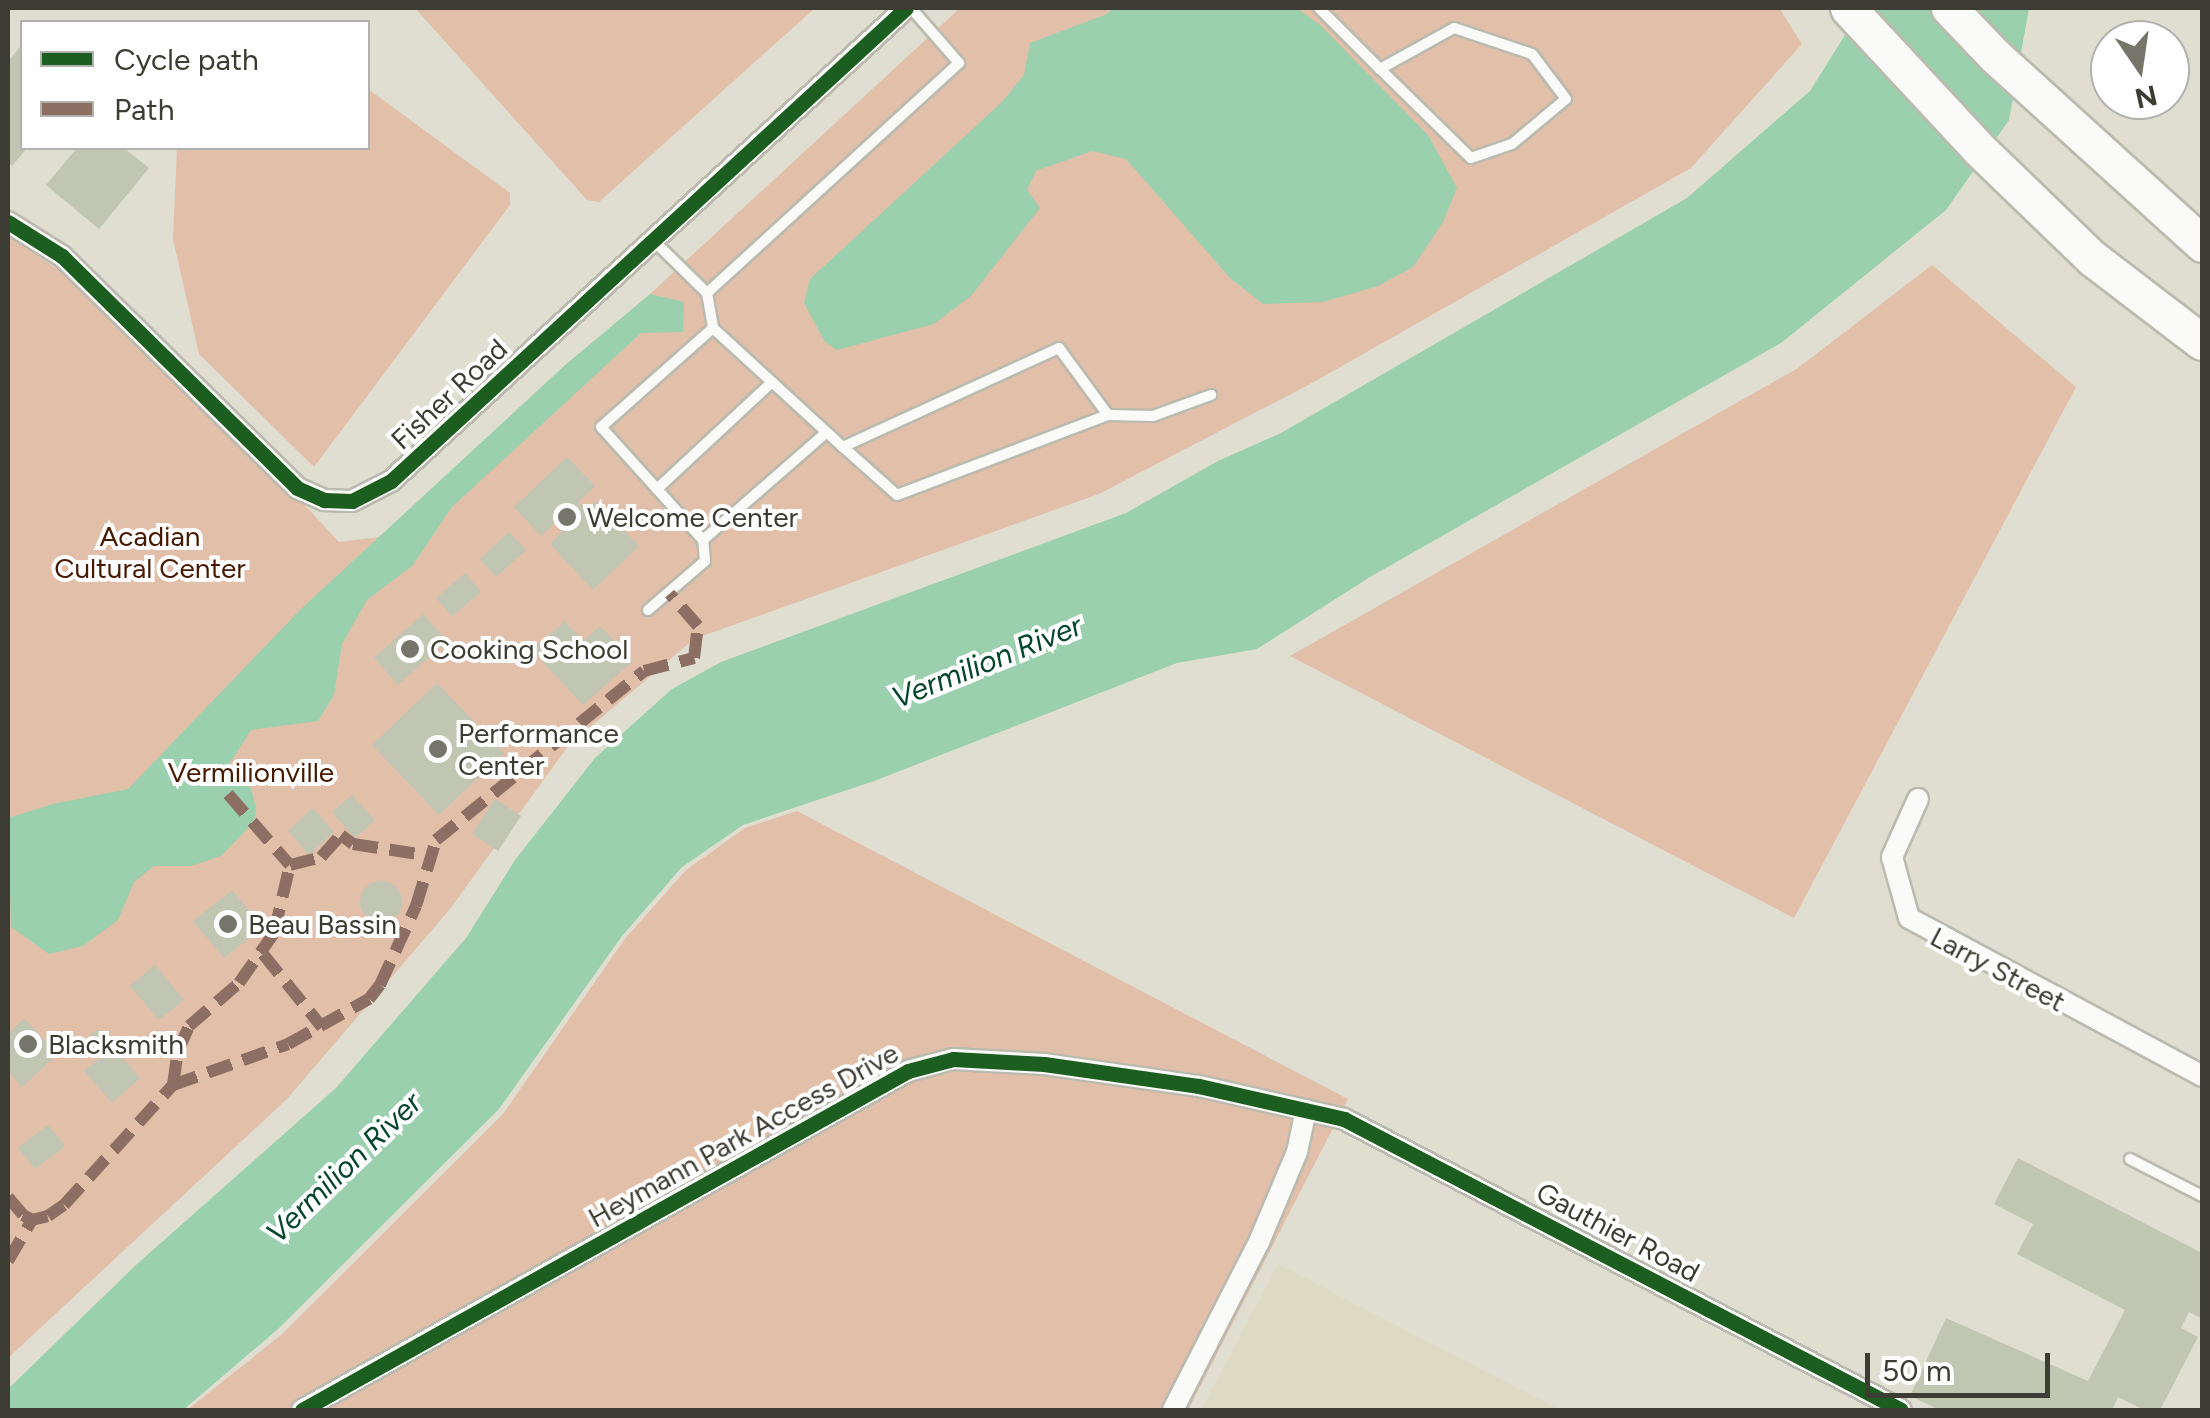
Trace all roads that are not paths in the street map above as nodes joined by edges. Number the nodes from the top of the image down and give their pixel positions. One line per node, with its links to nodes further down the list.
1 (908, 8): 7 (street, Fisher Road); 9 (lane)
2 (1319, 8): 5 (lane)
3 (1848, 8): 11 (highway)
4 (1949, 8): 8 (highway)
5 (1380, 69): 5 (lane)
6 (8, 222): 7 (street, Fisher Road)
7 (653, 240): 9 (lane)
8 (2202, 244)
9 (707, 294): 10 (lane)
10 (713, 328): 12 (lane); 17 (lane)
11 (2202, 342)
12 (772, 382): 15 (lane); 17 (lane)
13 (1211, 394): 14 (lane)
14 (1108, 415): 16 (lane); 16 (lane)
15 (827, 432): 16 (lane); 18 (lane)
16 (844, 448)
17 (657, 489): 18 (lane)
18 (703, 540): 19 (lane)
19 (648, 610)
20 (1918, 798): 21 (street, Larry Street)
21 (2202, 1076)
22 (1306, 1110): 25 (street, Heymann Park Access Drive); 26 (street); 27 (street, Gauthier Road)
23 (2130, 1159): 24 (lane)
24 (2202, 1196)
25 (302, 1410)
26 (1173, 1410)
27 (1901, 1410)

